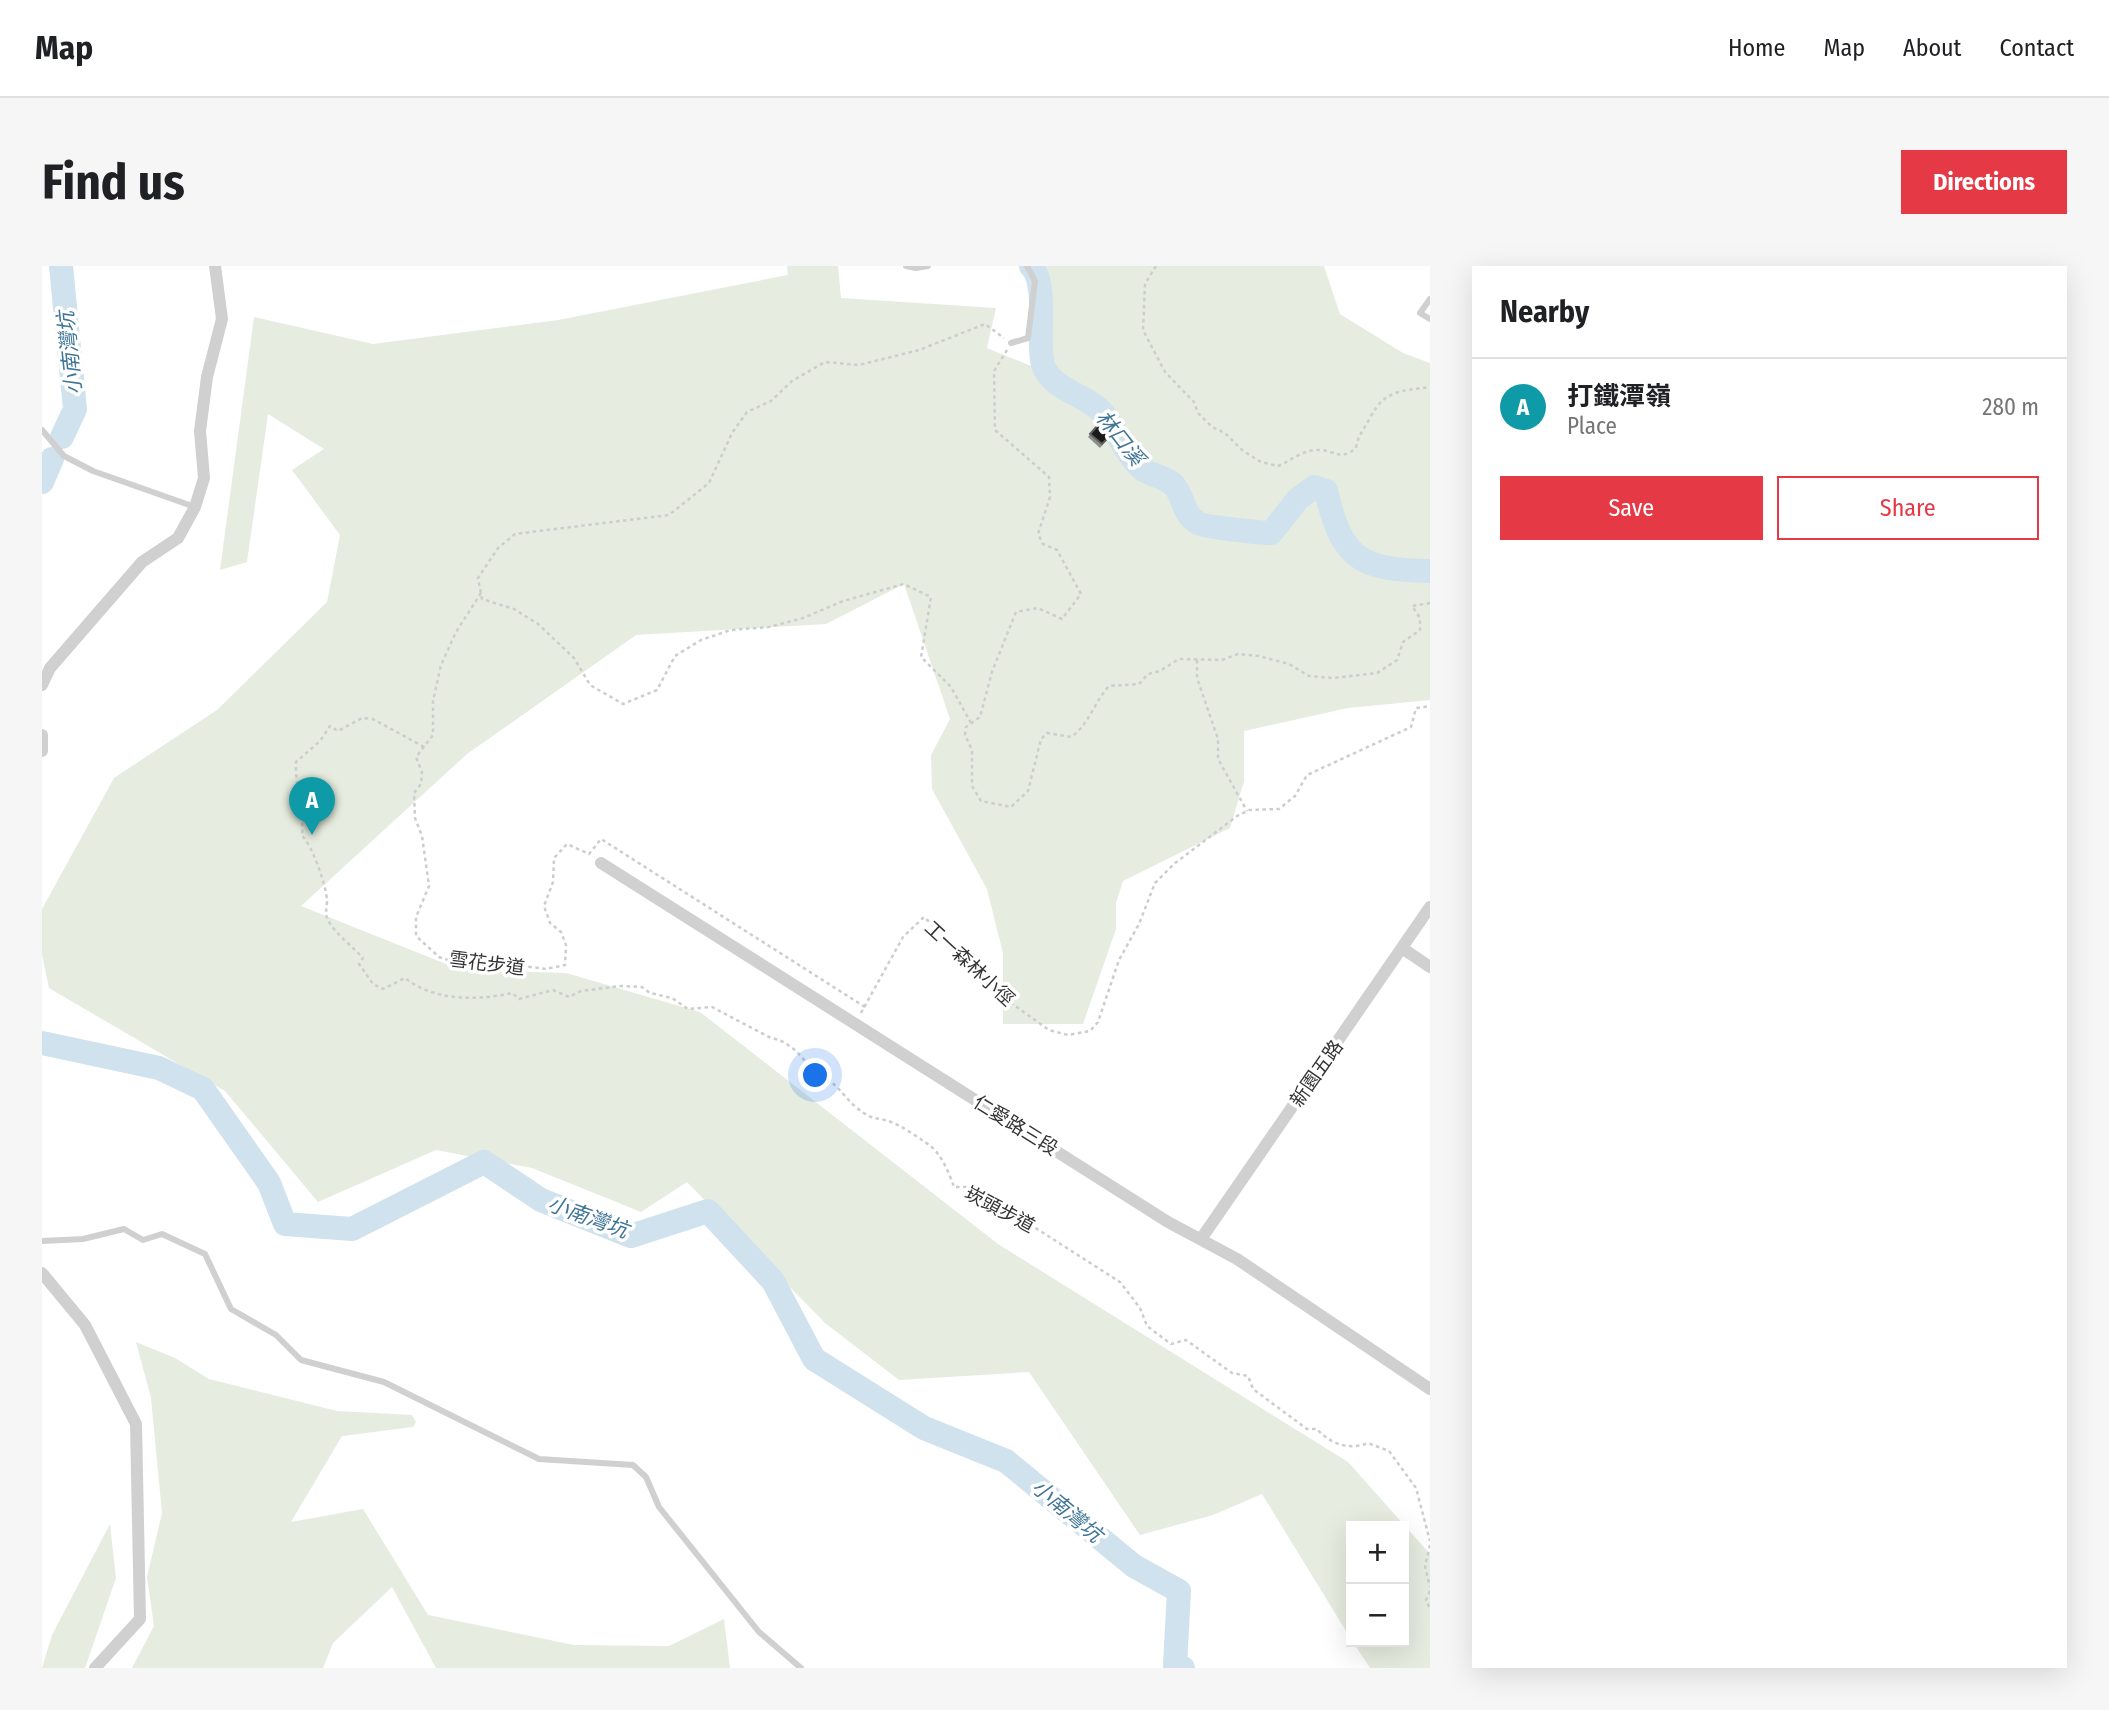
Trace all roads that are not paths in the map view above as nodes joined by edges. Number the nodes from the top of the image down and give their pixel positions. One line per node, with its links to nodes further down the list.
1 (215, 266): 9 (street)
2 (906, 266): 3 (lane)
3 (929, 266)
4 (1027, 266): 7 (lane)
5 (1430, 299): 6 (lane)
6 (1430, 319)
7 (1011, 343)
8 (42, 429): 9 (lane)
9 (195, 507): 10 (street)
10 (42, 685)
11 (42, 735): 12 (street)
12 (42, 751)
13 (601, 863): 17 (street, 仁愛路三段)
14 (1430, 907): 15 (street, 新園五路)
15 (1402, 948): 16 (street); 17 (street, 新園五路)
16 (1430, 967)
17 (1201, 1239): 20 (street, 仁愛路三段)
18 (42, 1241): 22 (lane)
19 (42, 1273): 21 (street)
20 (1430, 1389)
21 (95, 1668)
22 (801, 1668)

